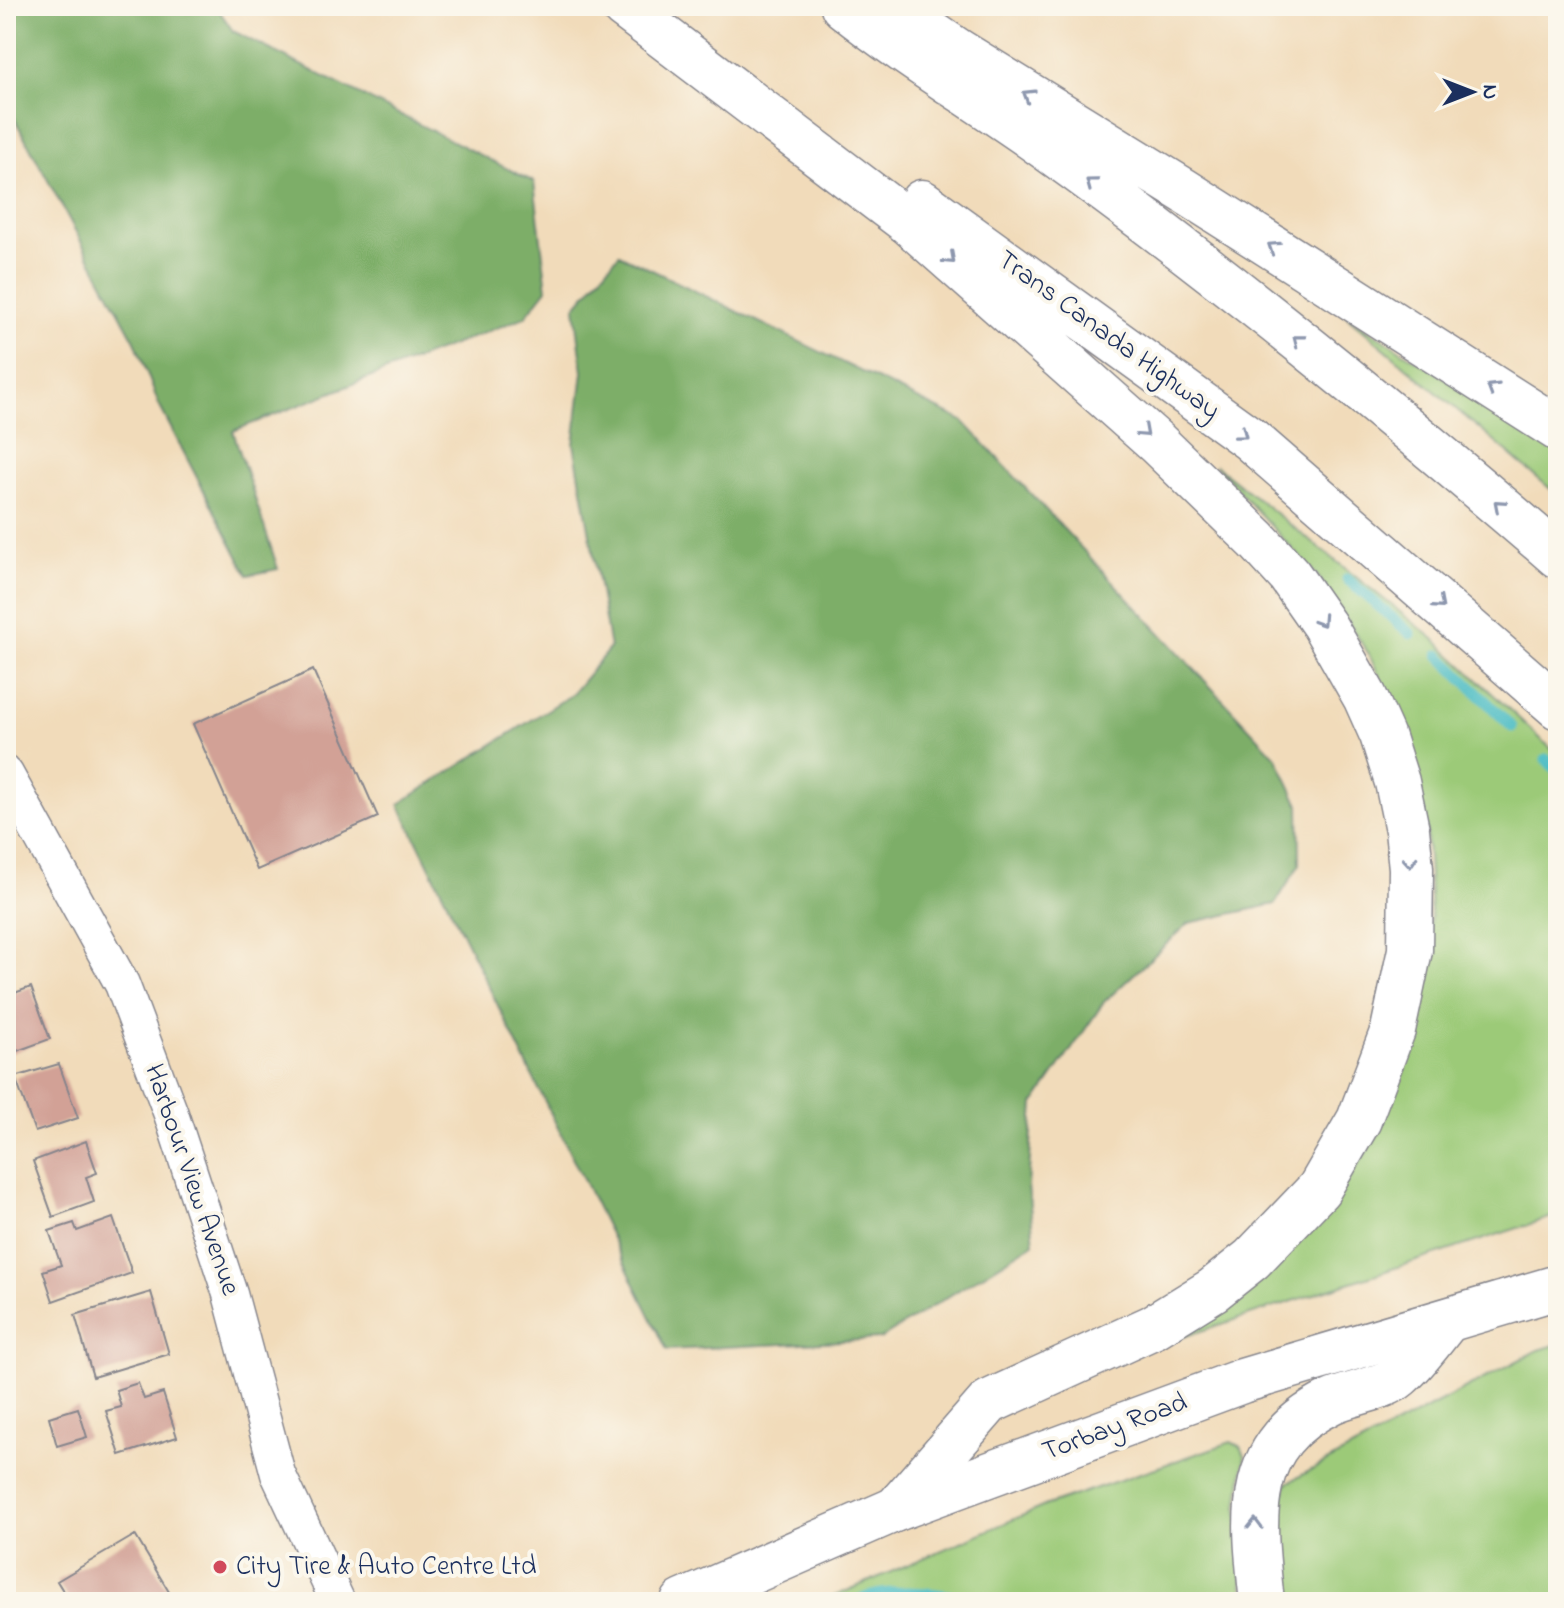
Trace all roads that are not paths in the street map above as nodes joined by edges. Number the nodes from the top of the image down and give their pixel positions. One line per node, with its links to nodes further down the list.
1 (624, 6): 6 (main road, Trans Canada Highway, one-way to 6); 10 (main road, one-way to 10)
2 (843, 6): 5 (main road, one-way to 2)
3 (891, 6): 4 (main road, one-way to 3)
4 (1558, 429)
5 (1558, 556)
6 (1558, 707)
7 (6, 774): 11 (street, Harbour View Avenue)
8 (1558, 1287): 9 (main road, Torbay Road)
9 (1447, 1321): 10 (main road, Torbay Road); 13 (main road, one-way to 9)
10 (896, 1509): 12 (main road, Torbay Road)
11 (338, 1602)
12 (683, 1602)
13 (1262, 1602)

